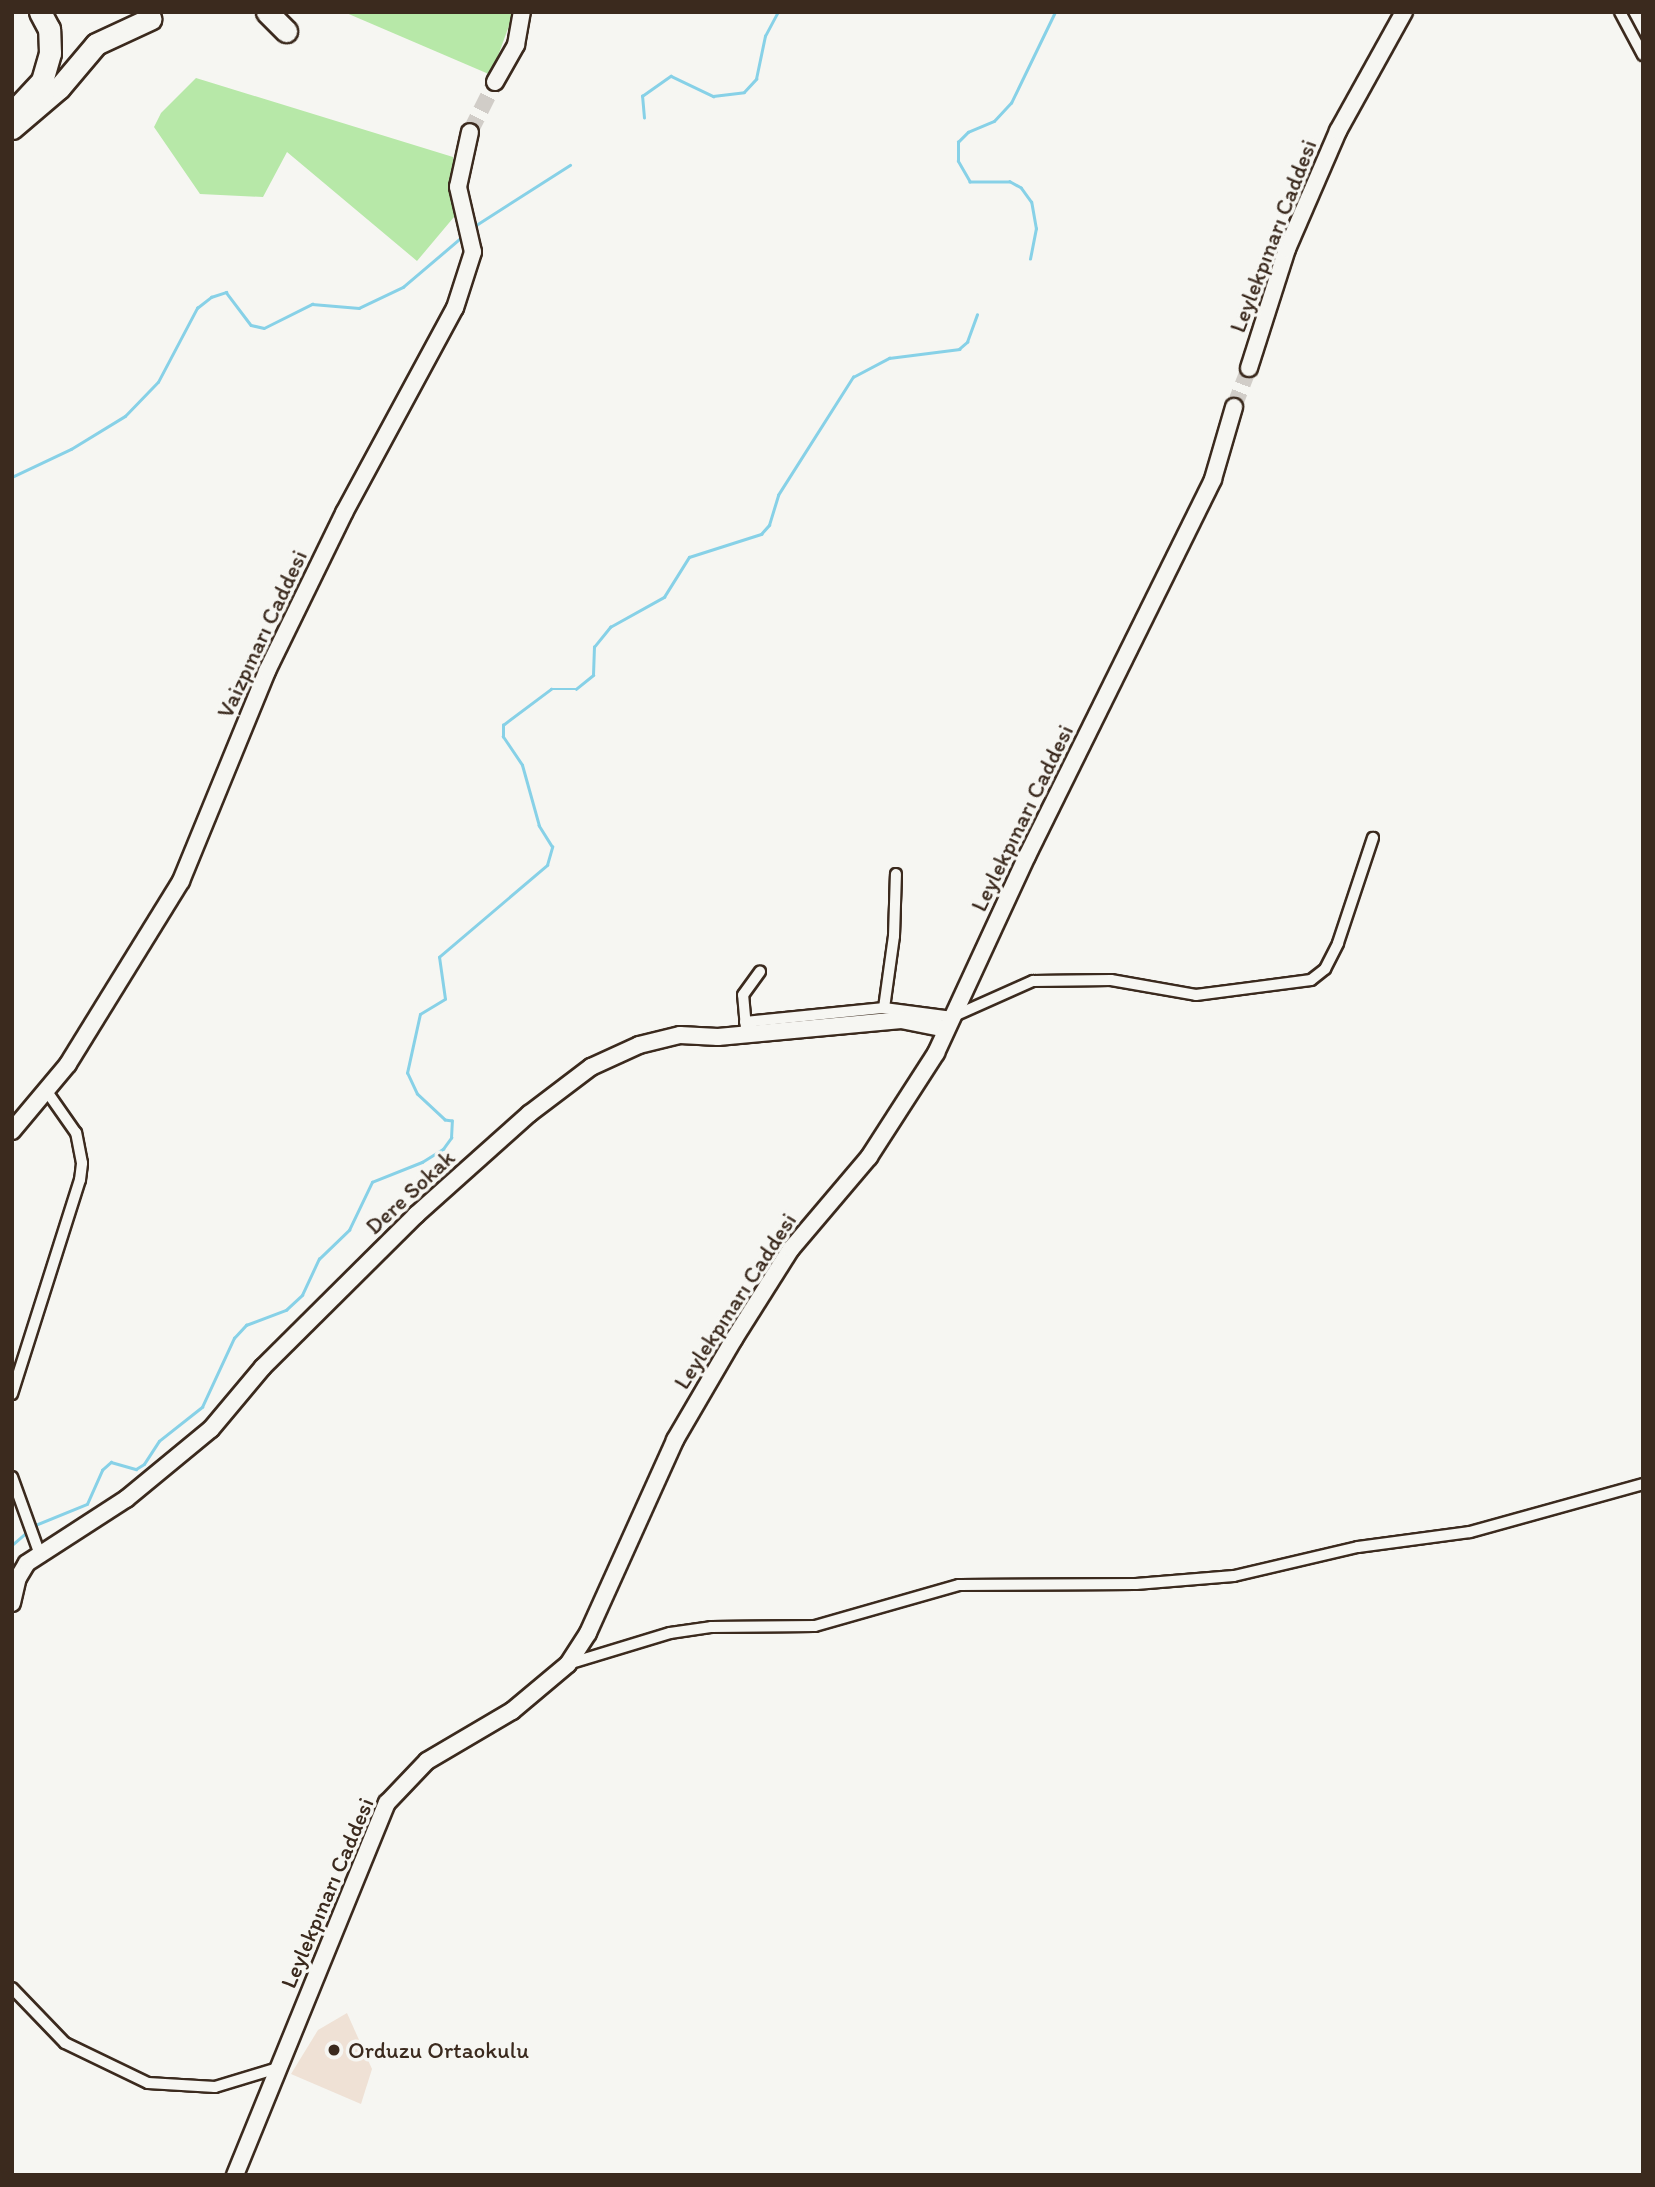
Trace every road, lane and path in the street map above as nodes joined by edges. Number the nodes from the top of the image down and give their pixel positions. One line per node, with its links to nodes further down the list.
1 (40, 12): 10 (highway)
2 (267, 12): 7 (highway)
3 (522, 12): 9 (street)
4 (1404, 12): 13 (street, Leylekpınarı Caddesi)
5 (1620, 12): 8 (street)
6 (150, 19): 11 (highway)
7 (286, 31)
8 (1643, 55)
9 (495, 82)
10 (12, 112)
11 (12, 128)
12 (470, 132): 21 (street, Vaizpınarı Caddesi)
13 (1249, 368)
14 (1234, 407): 19 (street, Leylekpınarı Caddesi)
15 (1373, 838): 19 (street)
16 (896, 874): 18 (street)
17 (760, 972): 20 (street)
18 (884, 1008): 19 (street); 20 (street)
19 (949, 1023): 20 (street, Dere Sokak); 28 (street, Leylekpınarı Caddesi)
20 (746, 1028): 26 (street, Dere Sokak)
21 (48, 1093): 22 (street, Vaizpınarı Caddesi); 23 (street)
22 (12, 1131)
23 (12, 1394)
24 (12, 1477): 26 (street)
25 (1643, 1484): 28 (street)
26 (39, 1552): 27 (street, Dere Sokak)
27 (12, 1603)
28 (568, 1664): 30 (street, Leylekpınarı Caddesi)
29 (12, 1988): 30 (street)
30 (282, 2066): 31 (street, Leylekpınarı Caddesi)
31 (235, 2175)

